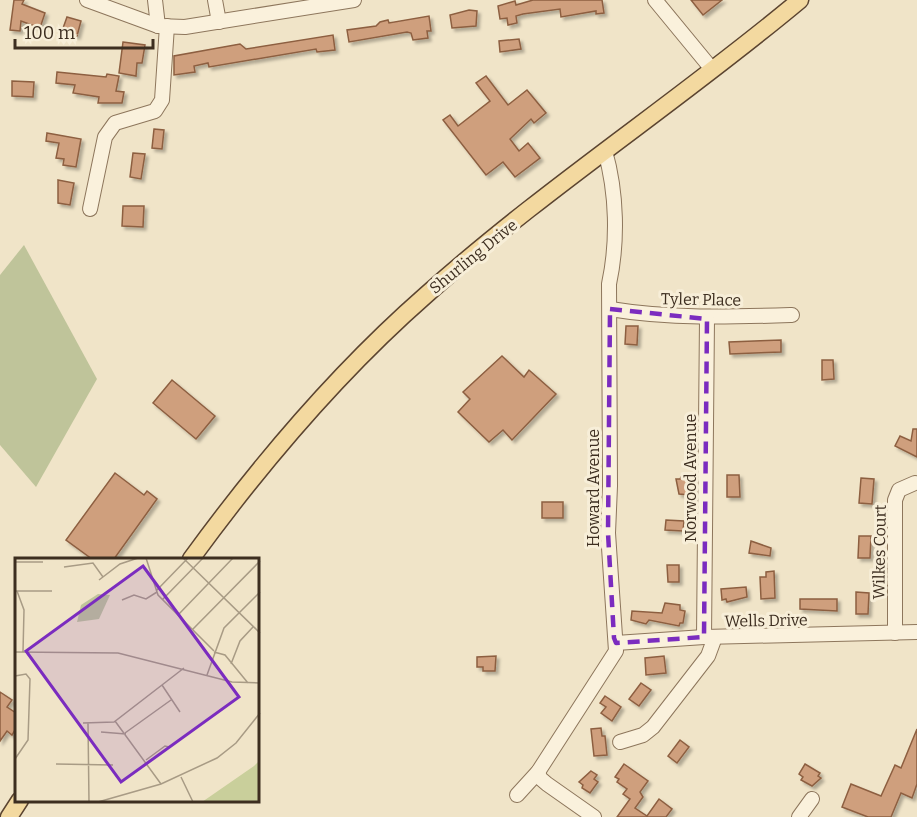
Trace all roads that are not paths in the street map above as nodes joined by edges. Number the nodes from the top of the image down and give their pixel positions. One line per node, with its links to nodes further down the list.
1 (87, 0): 8 (street)
2 (155, 0): 8 (street)
3 (215, 0): 7 (street)
4 (655, 0): 9 (street)
5 (800, 0): 9 (main road, Shurling Drive)
6 (345, 1): 7 (street)
7 (219, 22): 8 (street)
8 (163, 26): 11 (street)
9 (711, 68): 10 (main road, Shurling Drive)
10 (605, 151): 12 (street, Howard Avenue); 16 (main road, Shurling Drive)
11 (90, 209)
12 (610, 309): 14 (street, Tyler Place); 20 (street, Howard Avenue)
13 (792, 315): 14 (street, Tyler Place)
14 (706, 319): 19 (street, Norwood Avenue)
15 (915, 483): 18 (street, Wilkes Court)
16 (192, 558)
17 (917, 632): 18 (street, Wells Drive)
18 (896, 633): 19 (street, Wells Drive)
19 (709, 637): 20 (street, Wells Drive); 21 (street)
20 (616, 643): 22 (street, Howard Avenue)
21 (620, 742)
22 (538, 772): 23 (street, Howard Avenue); 27 (street)
23 (517, 795)
24 (812, 799): 28 (street)
25 (19, 802): 26 (main road)
26 (9, 817)
27 (594, 817)
28 (799, 817)

